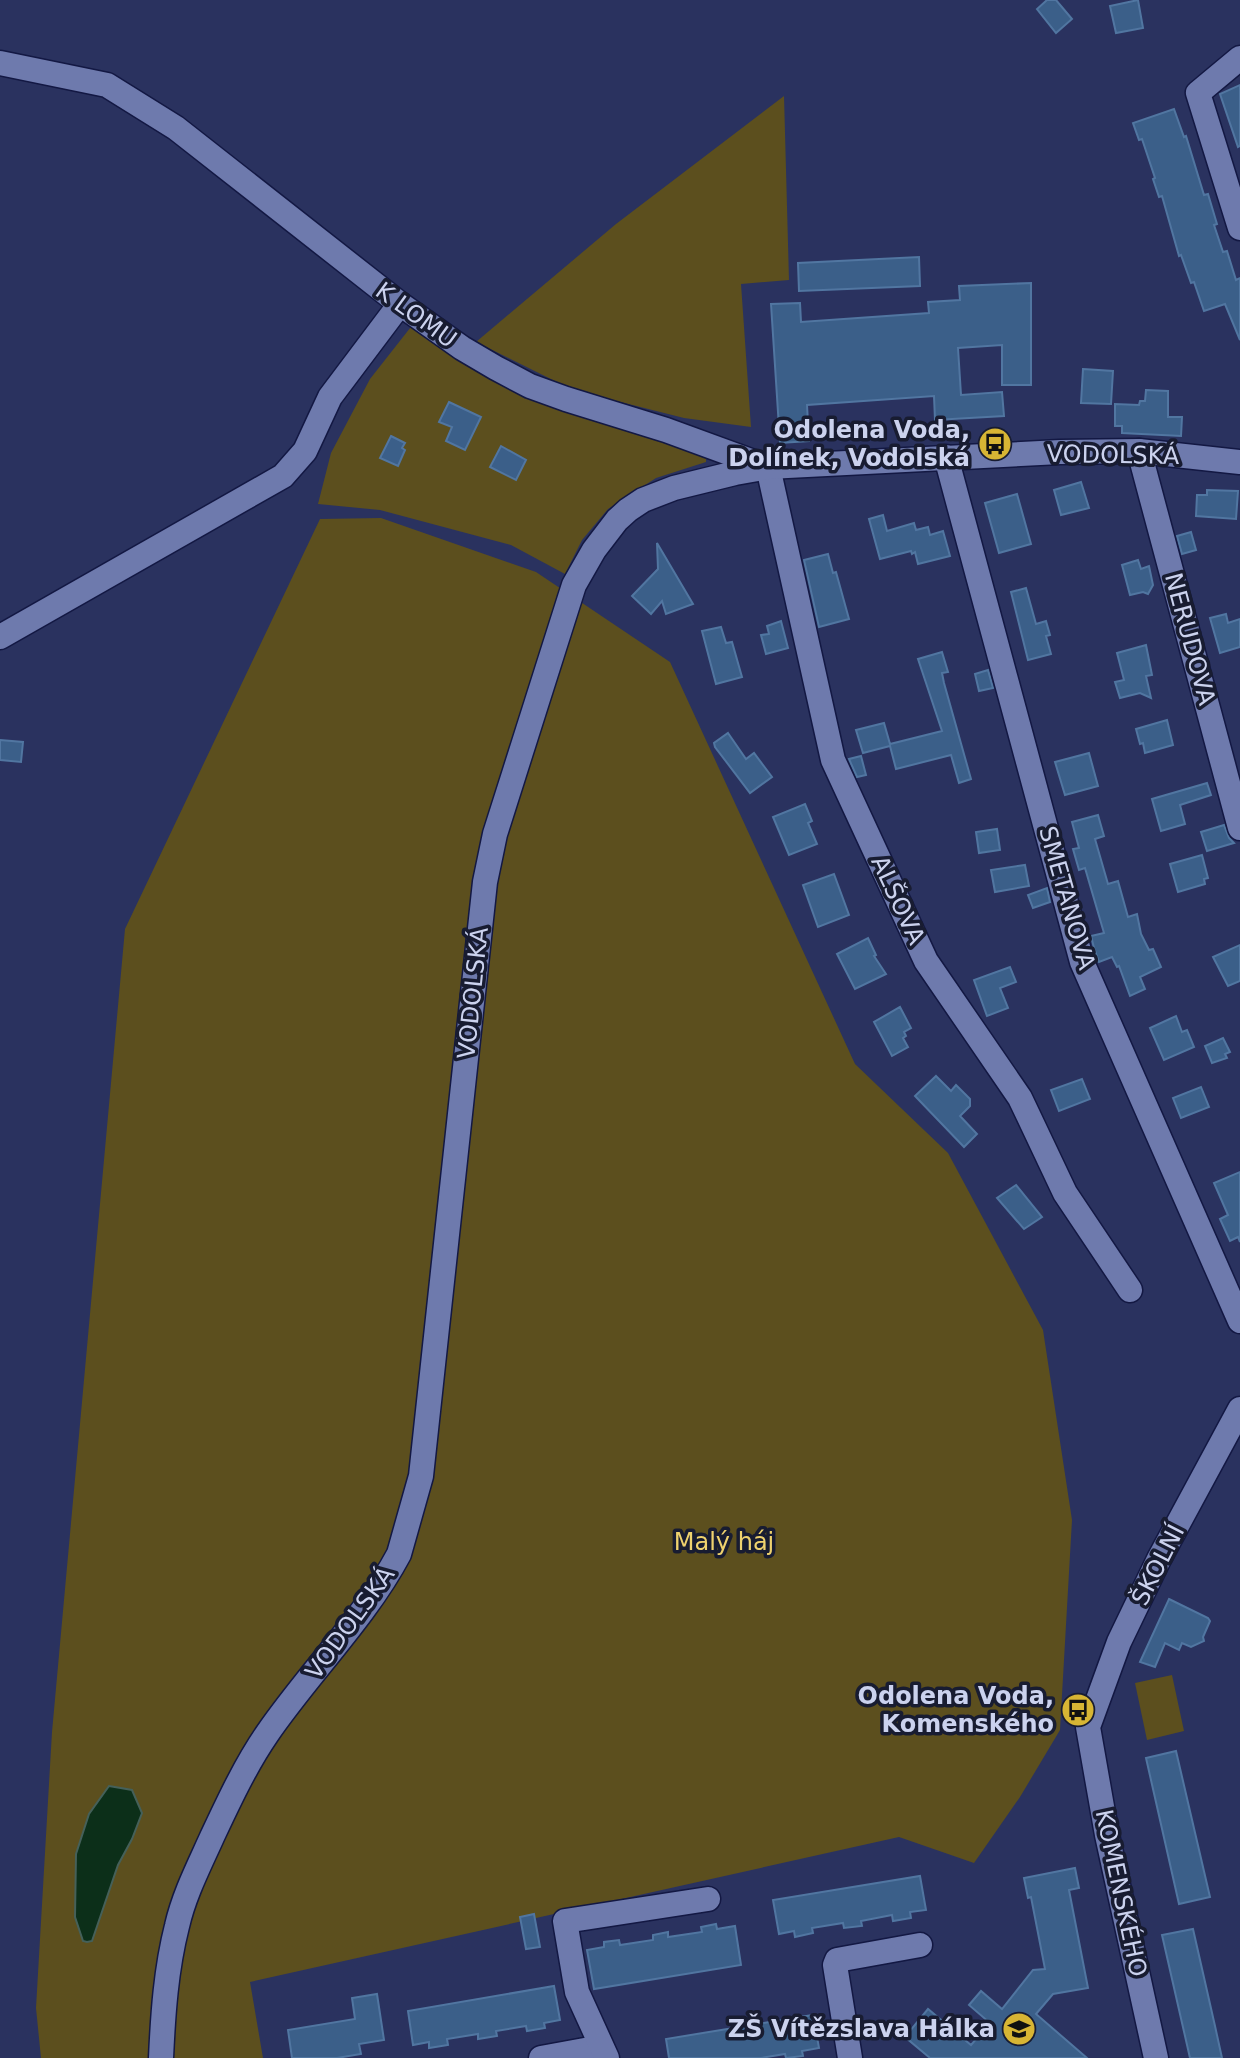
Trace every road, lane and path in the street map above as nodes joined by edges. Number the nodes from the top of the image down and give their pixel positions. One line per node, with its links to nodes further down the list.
1 (1240, 58): 3 (street)
2 (0, 63): 4 (street, K LOMU)
3 (1240, 229)
4 (400, 304): 8 (street, K LOMU); 9 (street)
5 (1139, 451): 6 (street, VODOLSKÁ); 7 (street, VODOLSKÁ); 10 (street, NERUDOVA)
6 (946, 457): 8 (street, VODOLSKÁ); 12 (street, SMETANOVA)
7 (1240, 462)
8 (768, 467): 11 (street, ALŠOVA); 18 (street, VODOLSKÁ)
9 (0, 637)
10 (1240, 828)
11 (1130, 1290)
12 (1240, 1321)
13 (1240, 1409): 14 (street, ŠKOLNÍ)
14 (1088, 1727): 21 (street, KOMENSKÉHO)
15 (708, 1899): 17 (street)
16 (920, 1945): 20 (street)
17 (604, 2052): 19 (street)
18 (161, 2058)
19 (541, 2058)
20 (850, 2058)
21 (1156, 2058)

